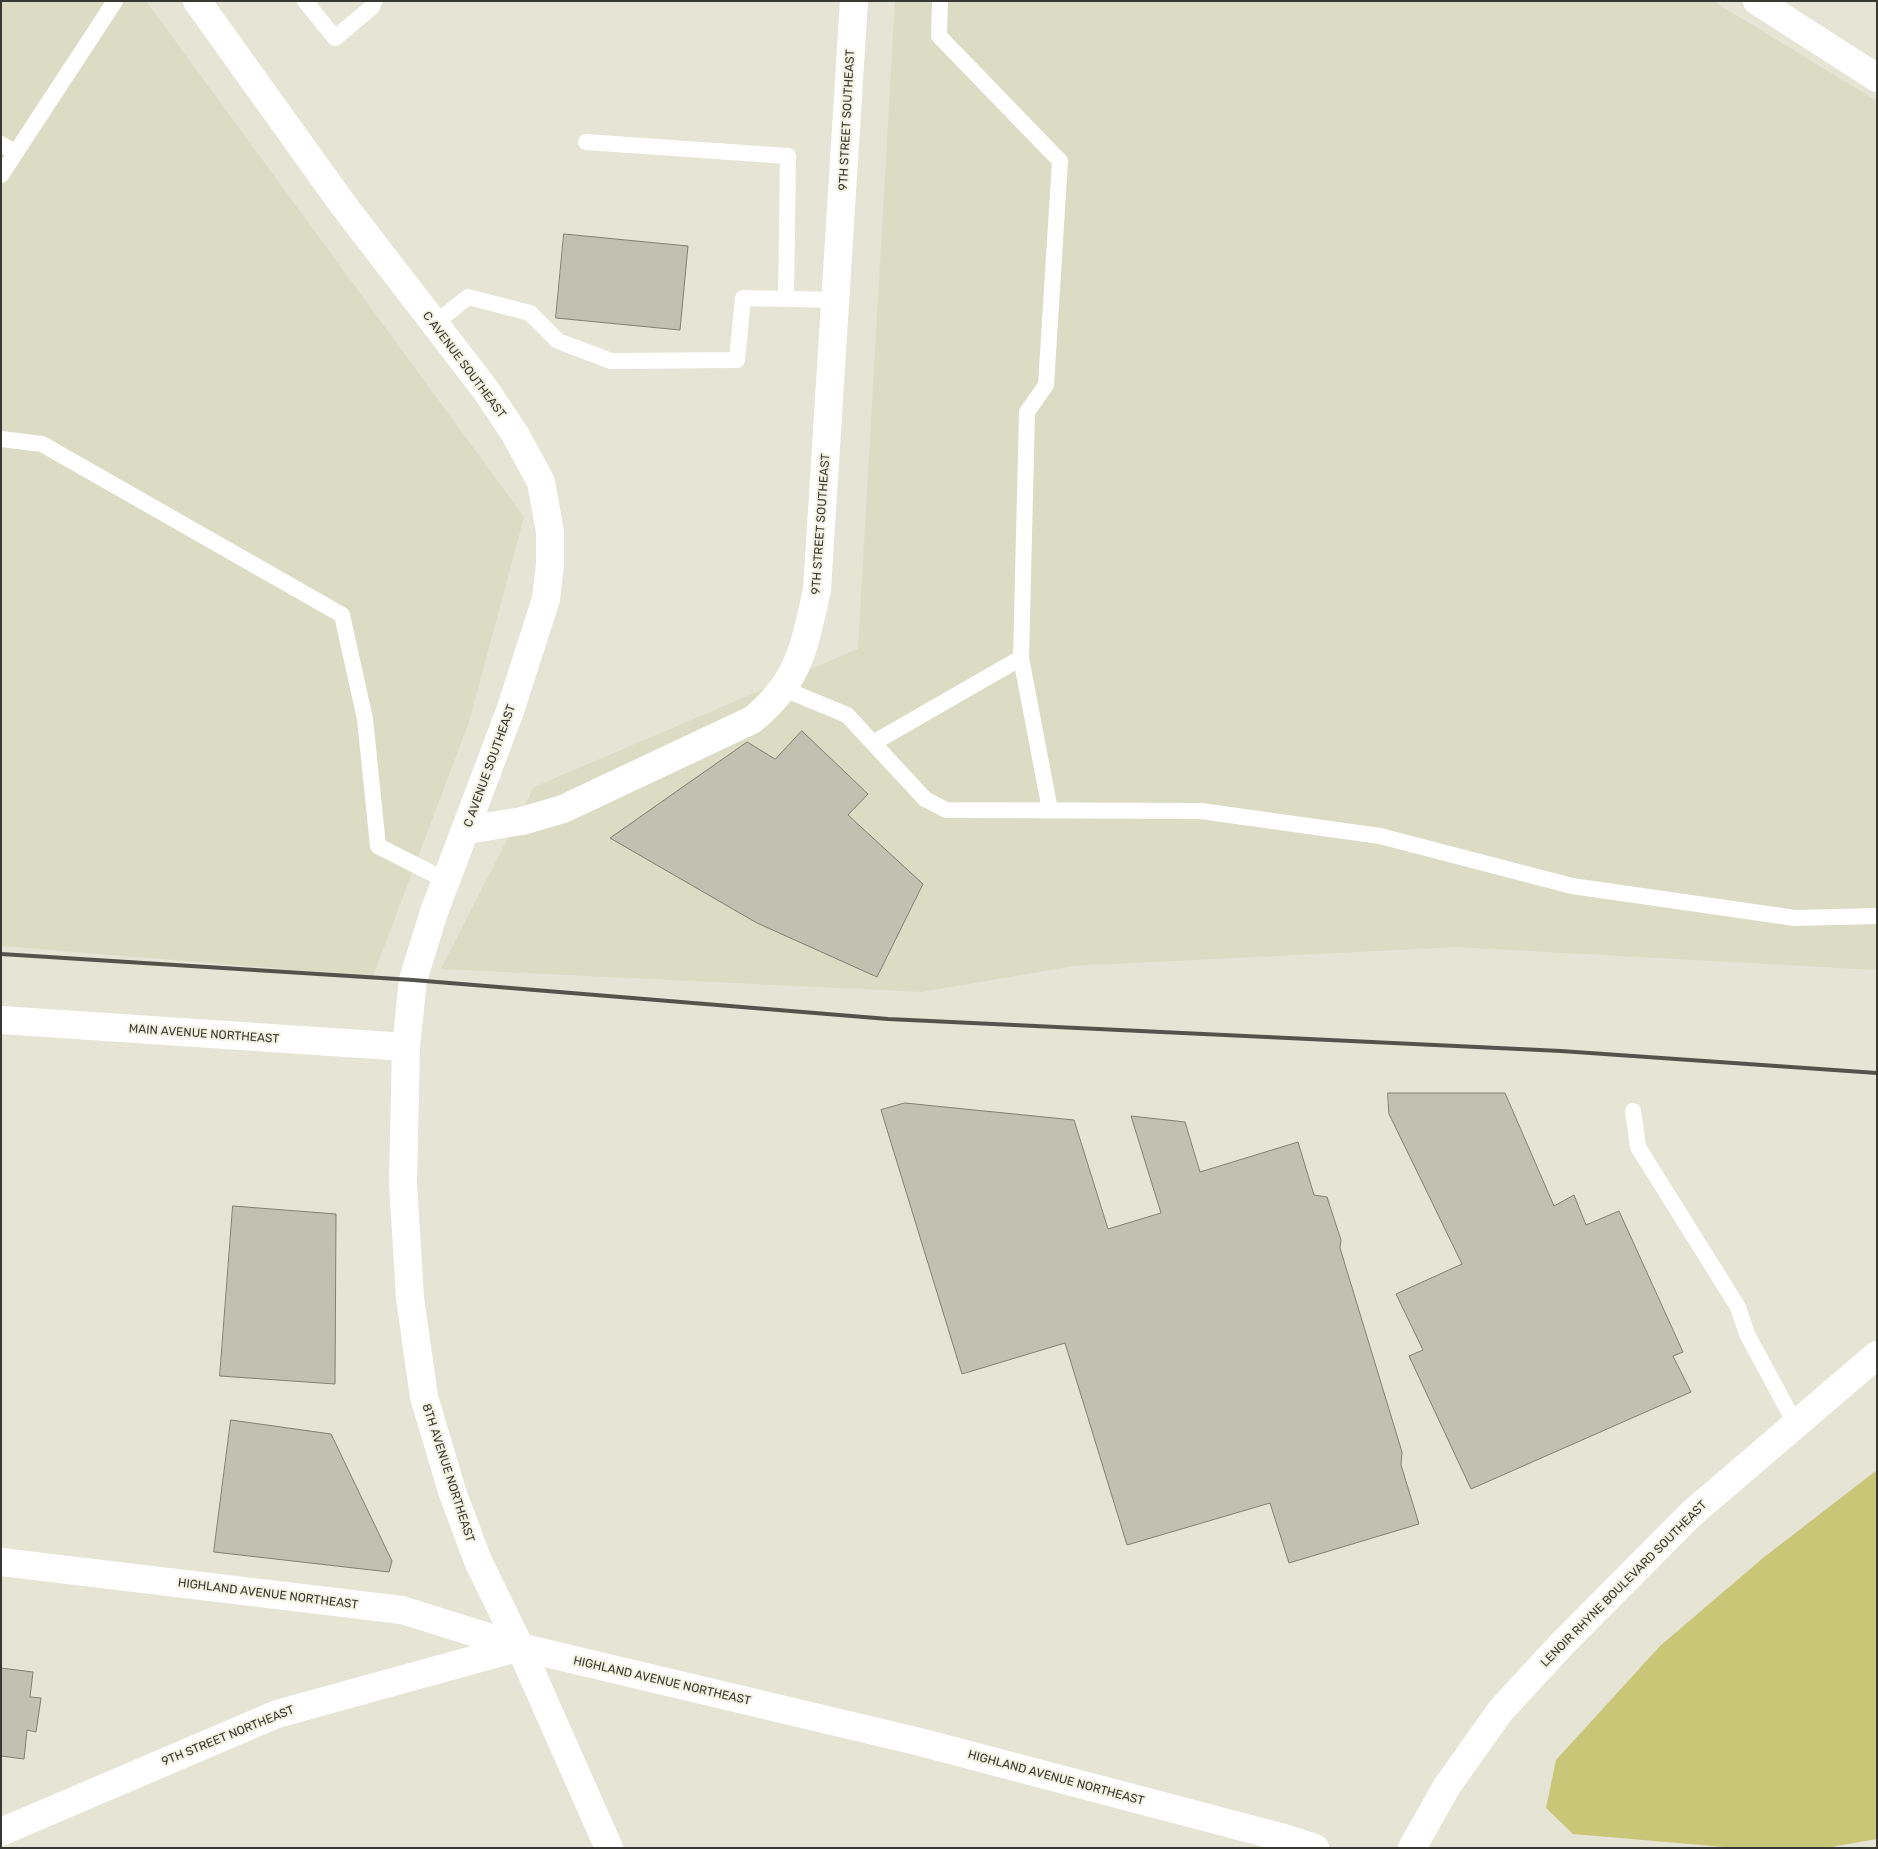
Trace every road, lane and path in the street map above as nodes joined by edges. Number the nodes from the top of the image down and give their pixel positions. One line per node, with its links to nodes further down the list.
1 (116, 1): 11 (lane)
2 (197, 1): 15 (street, C AVENUE SOUTHEAST)
3 (305, 1): 4 (lane)
4 (374, 1)
5 (854, 1): 14 (street, 9TH STREET SOUTHEAST)
6 (940, 1): 17 (lane)
7 (1757, 1): 8 (street)
8 (1877, 78)
9 (586, 142): 13 (lane)
10 (1, 144): 11 (lane)
11 (16, 154): 12 (lane)
12 (1, 176)
13 (786, 298): 14 (lane); 15 (lane)
14 (836, 300): 18 (street, 9TH STREET SOUTHEAST)
15 (434, 325): 21 (street, C AVENUE SOUTHEAST)
16 (1, 439): 22 (lane)
17 (1021, 658): 19 (lane); 20 (lane)
18 (784, 689): 19 (lane); 21 (street, 9TH STREET SOUTHEAST)
19 (873, 743): 20 (lane)
20 (1050, 810): 23 (lane)
21 (467, 830): 22 (street, C AVENUE SOUTHEAST)
22 (447, 881): 24 (street, C AVENUE SOUTHEAST)
23 (1877, 916)
24 (413, 980): 26 (street, 8TH AVENUE NORTHEAST)
25 (1, 1020): 26 (street, MAIN AVENUE NORTHEAST)
26 (406, 1047): 31 (street, 8TH AVENUE NORTHEAST)
27 (1633, 1111): 29 (lane)
28 (1877, 1355): 29 (street, LENOIR RHYNE BOULEVARD SOUTHEAST)
29 (1796, 1424): 35 (street, LENOIR RHYNE BOULEVARD SOUTHEAST)
30 (1, 1562): 31 (street, HIGHLAND AVENUE NORTHEAST)
31 (520, 1647): 32 (street, 9TH STREET NORTHEAST); 33 (street, 8TH AVENUE NORTHEAST); 34 (street, HIGHLAND AVENUE NORTHEAST)
32 (1, 1832)
33 (609, 1848)
34 (1315, 1848)
35 (1412, 1848)

